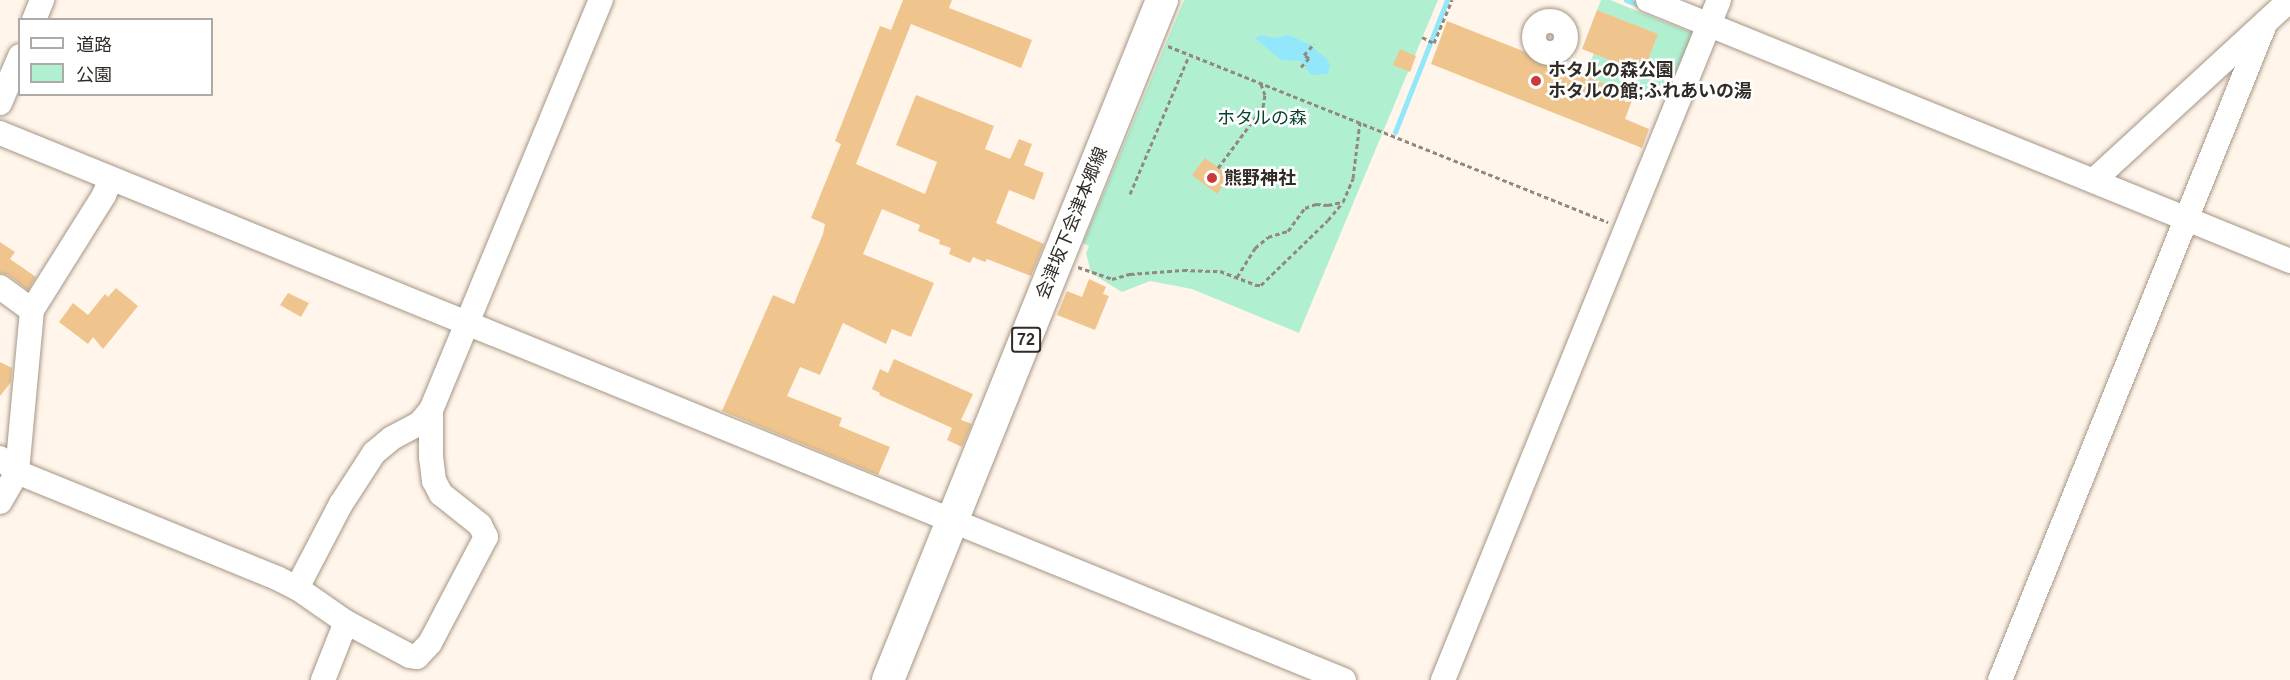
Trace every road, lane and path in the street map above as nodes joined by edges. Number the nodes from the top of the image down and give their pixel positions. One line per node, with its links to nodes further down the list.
1 (42, 0): 8 (street)
2 (601, 0): 33 (street)
3 (1162, 0): 11 (main road, 会津坂下会津本郷線 / 72)
4 (1452, 0): 12 (path)
5 (1648, 0): 10 (street)
6 (1719, 0): 10 (street)
7 (2290, 0): 9 (street)
8 (35, 18)
9 (2265, 24): 23 (street); 26 (street)
10 (1709, 25): 23 (street); 27 (street)
11 (1147, 37): 14 (path); 28 (main road, 会津坂下会津本郷線 / 72)
12 (1422, 38)
13 (1314, 44): 16 (path)
14 (1189, 56): 17 (path); 24 (path)
15 (18, 61): 18 (street)
16 (1302, 67)
17 (1261, 84): 19 (path); 21 (path)
18 (0, 104)
19 (1360, 122): 25 (path); 27 (path)
20 (0, 133): 22 (street)
21 (1218, 168)
22 (111, 179): 32 (street); 33 (street)
23 (2093, 181): 26 (street)
24 (1130, 194)
25 (1343, 202): 30 (path); 30 (path)
26 (2186, 219): 29 (street); 44 (street)
27 (1626, 229): 43 (street)
28 (1058, 260): 30 (path); 37 (main road, 会津坂下会津本郷線 / 72)
29 (2290, 261)
30 (1237, 277)
31 (0, 288): 32 (street)
32 (32, 310): 35 (street)
33 (469, 323): 34 (street); 37 (street)
34 (431, 410): 38 (street); 39 (street)
35 (9, 465): 36 (street); 38 (street)
36 (0, 502)
37 (953, 523): 41 (main road, 会津坂下会津本郷線 / 72); 42 (street)
38 (297, 588): 39 (street)
39 (346, 622): 40 (street)
40 (323, 680)
41 (888, 680)
42 (1344, 680)
43 (1443, 680)
44 (2000, 680)

